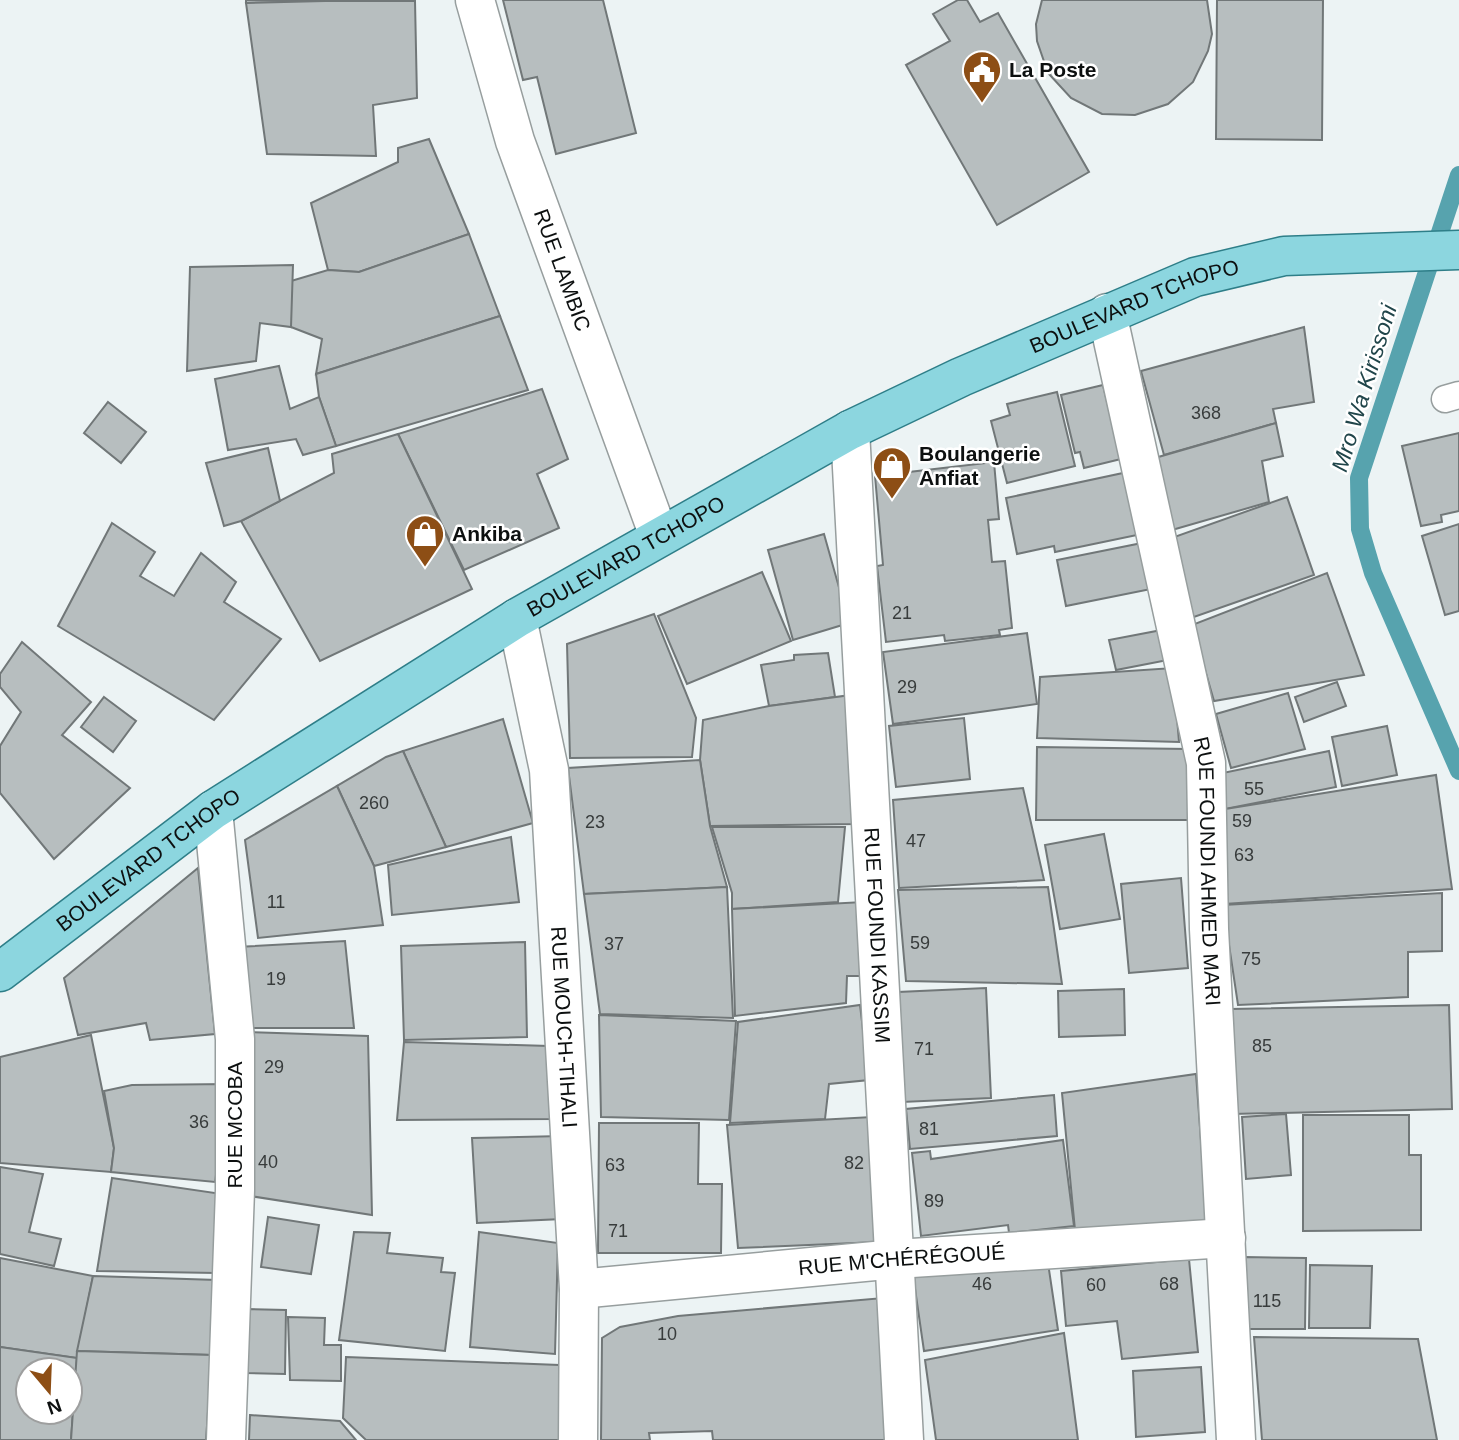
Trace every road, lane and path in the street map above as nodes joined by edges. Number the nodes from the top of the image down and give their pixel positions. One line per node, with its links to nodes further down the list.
1 (475, 0): 5 (street, RUE LAMBIC)
2 (1459, 250): 3 (main road, BOULEVARD TCHOPO)
3 (1107, 313): 4 (main road, BOULEVARD TCHOPO); 9 (street, RUE FOUNDI AHMED MARI)
4 (850, 430): 5 (main road, BOULEVARD TCHOPO); 10 (street, RUE FOUNDI KASSIM)
5 (659, 536): 6 (main road, BOULEVARD TCHOPO)
6 (517, 618): 7 (main road, BOULEVARD TCHOPO); 11 (street, RUE MOUCH-TIHALI)
7 (213, 810): 8 (main road, BOULEVARD TCHOPO); 12 (street, RUE MCOBA)
8 (0, 972)
9 (1226, 1238): 10 (street, RUE M'CHÉRÉGOUÉ); 15 (street, RUE FOUNDI AHMED MARI)
10 (896, 1259): 11 (street, RUE M'CHÉRÉGOUÉ); 14 (street, RUE FOUNDI KASSIM)
11 (579, 1289): 13 (street, RUE MOUCH-TIHALI)
12 (226, 1440)
13 (578, 1440)
14 (904, 1440)
15 (1236, 1440)

